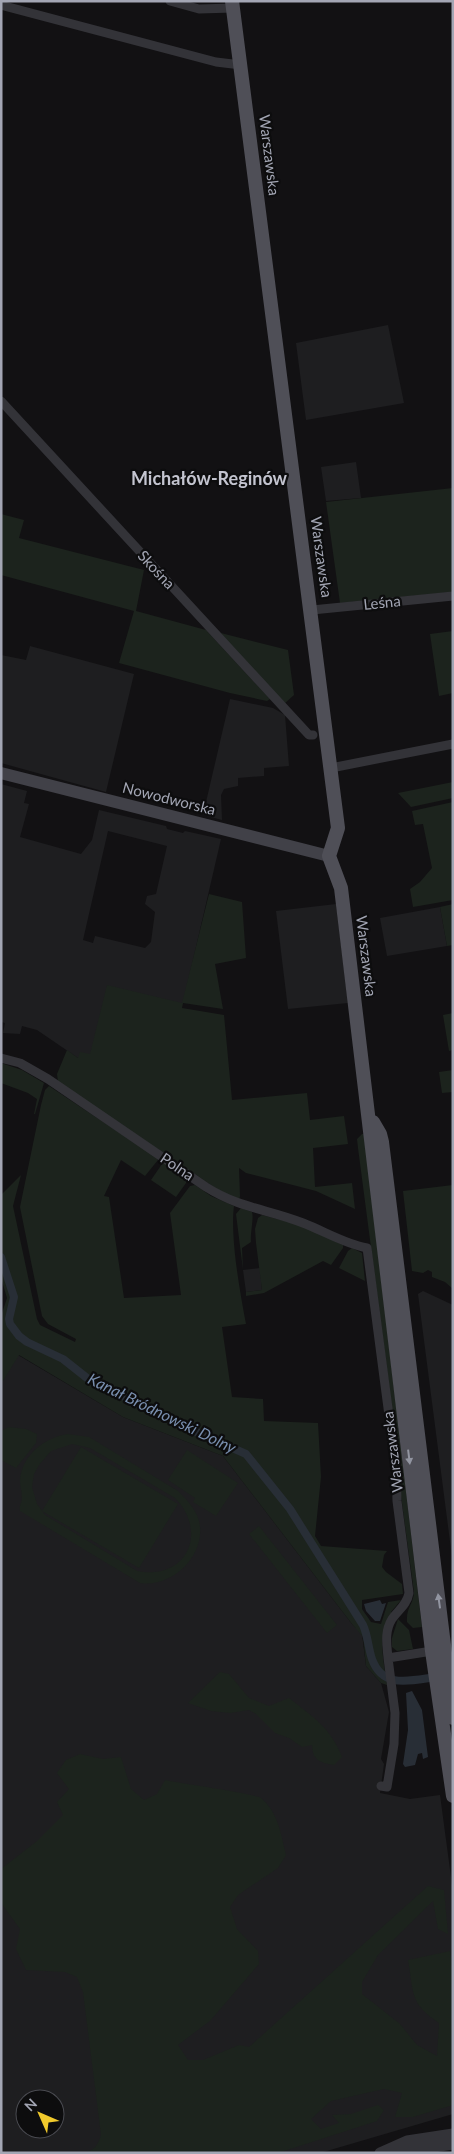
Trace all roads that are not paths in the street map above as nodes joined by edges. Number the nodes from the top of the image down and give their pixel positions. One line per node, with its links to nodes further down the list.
1 (170, 1): 2 (street)
2 (233, 4): 4 (main road, Warszawska)
3 (1, 5): 4 (street)
4 (240, 65): 7 (main road, Warszawska)
5 (1, 401): 8 (street, Skośna)
6 (453, 596): 7 (street, Leśna)
7 (312, 610): 10 (main road, Warszawska)
8 (313, 735)
9 (453, 744): 10 (street)
10 (331, 768): 12 (main road, Warszawska)
11 (1, 773): 12 (main road, Nowodworska)
12 (329, 856): 14 (main road, Warszawska)
13 (1, 1058): 15 (street, Polna)
14 (443, 1649): 15 (street); 16 (main road, Warszawska)
15 (389, 1662): 18 (street)
16 (443, 1687): 17 (main road, Warszawska); 19 (main road, Warszawska)
17 (453, 1718)
18 (384, 1787)
19 (452, 1791)
20 (453, 2134): 22 (street)
21 (453, 2144): 23 (street)
22 (380, 2153)
23 (396, 2153)

